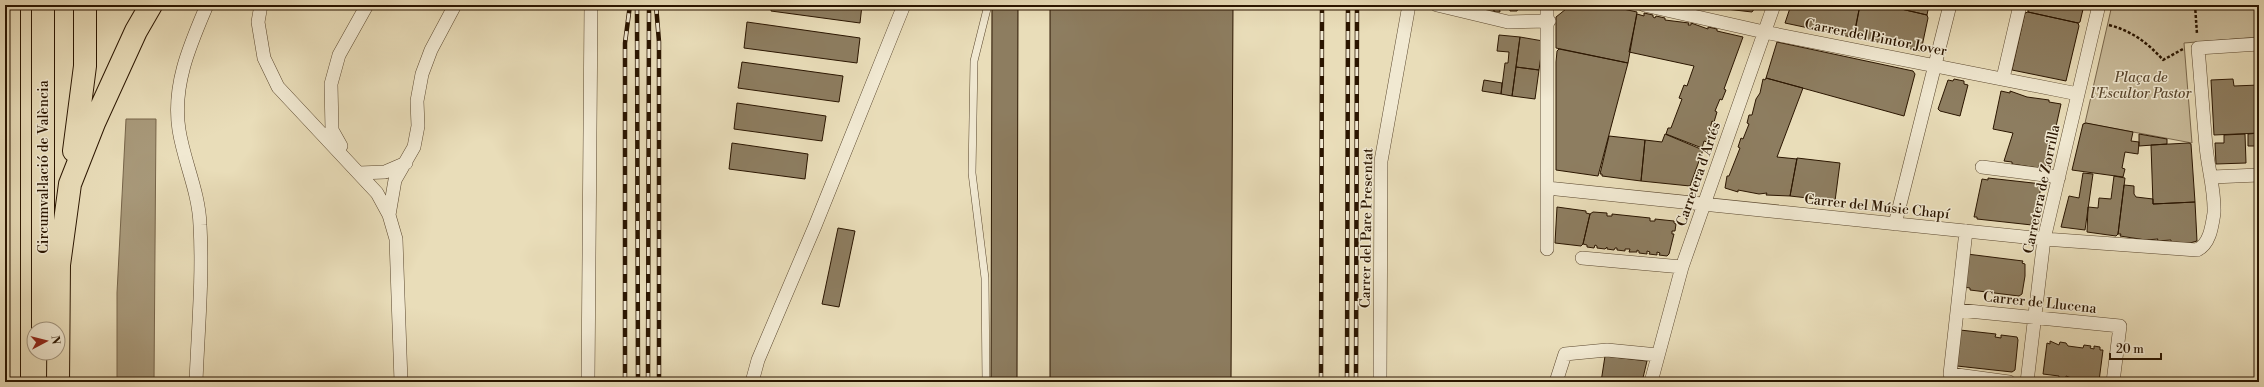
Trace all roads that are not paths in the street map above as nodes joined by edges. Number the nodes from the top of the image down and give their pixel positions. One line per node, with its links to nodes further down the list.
1 (8, 5): 47 (highway)
2 (43, 5): 44 (highway, Circumval·lació de València)
3 (85, 5): 32 (highway)
4 (151, 5): 32 (highway)
5 (207, 5): 50 (street)
6 (261, 5): 28 (street)
7 (367, 5): 28 (street)
8 (455, 5): 26 (street)
9 (591, 5): 52 (street)
10 (904, 5): 53 (street)
11 (988, 5): 54 (lane)
12 (1409, 5): 55 (street, Carrer del Pare Presentat)
13 (1437, 5): 20 (street)
14 (1548, 5): 20 (street)
15 (1644, 5): 21 (street, Carrer del Pintor Jover)
16 (1774, 5): 21 (street, Carretera d'Artés)
17 (1950, 5): 23 (street)
18 (2020, 5): 24 (street)
19 (2099, 5): 25 (street, Carretera de Zorrilla)
20 (1549, 21): 33 (street)
21 (1764, 32): 23 (street, Carrer del Pintor Jover); 34 (street, Carretera d'Artés)
22 (2259, 44): 31 (street)
23 (1936, 65): 24 (street, Carrer del Pintor Jover); 36 (street)
24 (2003, 78): 25 (street, Carrer del Pintor Jover)
25 (2078, 94): 30 (street, Carretera de Zorrilla)
26 (406, 163): 28 (street); 35 (street)
27 (1982, 167): 30 (street)
28 (356, 169): 35 (street)
29 (2259, 175): 31 (street)
30 (2059, 177): 38 (street, Carretera de Zorrilla)
31 (2212, 177): 38 (street, Carrer del Músic Chapí)
32 (70, 184): 49 (highway)
33 (1547, 188): 34 (street, Carrer del Músic Chapí); 39 (street)
34 (1704, 205): 36 (street, Carrer del Músic Chapí); 41 (street, Carretera d'Artés)
35 (388, 215): 51 (street)
36 (1895, 224): 37 (street, Carrer del Músic Chapí)
37 (1966, 231): 38 (street, Carrer del Músic Chapí); 42 (street)
38 (2044, 239): 43 (street, Carretera de Zorrilla)
39 (1547, 249)
40 (1582, 258): 41 (street)
41 (1682, 267): 45 (street, Carretera d'Artés)
42 (1958, 310): 43 (street, Carrer de Llucena); 58 (street)
43 (2035, 317): 59 (street, Carretera de Zorrilla); 60 (street, Carrer de Llucena)
44 (43, 321)
45 (1658, 355): 56 (street); 57 (street, Carretera d'Artés)
46 (43, 361): 48 (highway)
47 (9, 382)
48 (43, 382)
49 (58, 382)
50 (196, 382)
51 (401, 382)
52 (588, 382)
53 (752, 382)
54 (986, 382)
55 (1380, 382)
56 (1556, 382)
57 (1651, 382)
58 (2009, 382)
59 (2027, 382)
60 (2113, 382)

